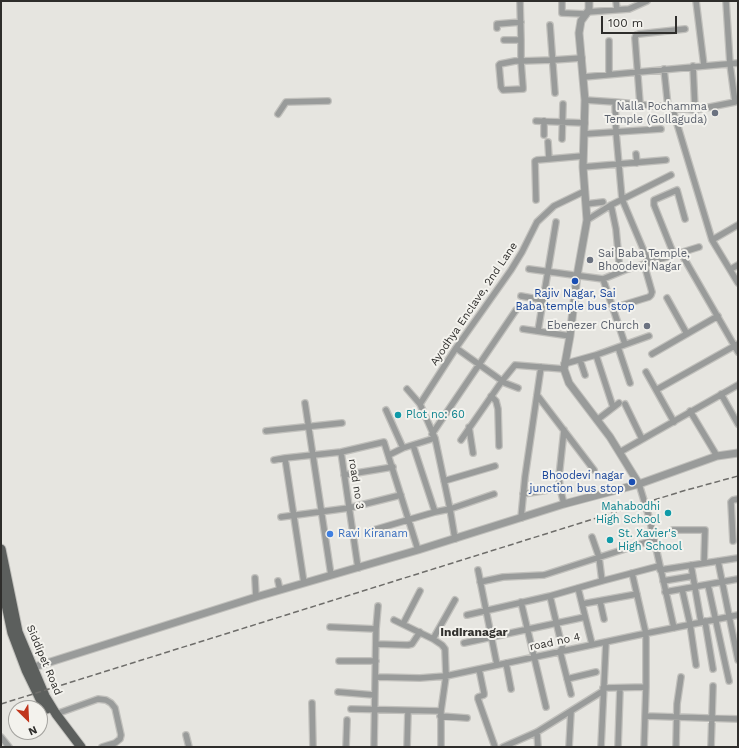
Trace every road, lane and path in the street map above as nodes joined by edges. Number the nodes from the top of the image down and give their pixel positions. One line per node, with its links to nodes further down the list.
1 (520, 1): 10 (street)
2 (562, 1): 9 (street)
3 (589, 1): 9 (street)
4 (616, 1): 8 (street)
5 (696, 1): 23 (street)
6 (726, 1): 21 (street)
7 (644, 2): 8 (street)
8 (617, 10): 9 (street)
9 (587, 13): 17 (street)
10 (521, 22): 12 (street); 15 (street)
11 (550, 25): 18 (street)
12 (497, 28)
13 (685, 29): 25 (street)
14 (504, 40): 15 (street)
15 (521, 40): 19 (street)
16 (609, 41): 26 (street)
17 (582, 58): 18 (street); 27 (street)
18 (552, 60): 19 (street); 28 (street)
19 (521, 61): 19 (street)
20 (738, 63): 21 (street)
21 (730, 64): 23 (street); 35 (street)
22 (693, 66): 23 (street); 24 (street); 35 (street)
23 (704, 66)
24 (664, 69): 25 (street); 34 (street)
25 (638, 72): 26 (street); 33 (street)
26 (609, 74): 27 (street)
27 (584, 77): 29 (street)
28 (554, 93)
29 (585, 100): 31 (street); 40 (street)
30 (328, 101): 36 (street)
31 (615, 102): 33 (street); 42 (street)
32 (563, 104): 39 (street)
33 (640, 104): 34 (street)
34 (670, 107): 35 (street); 65 (street)
35 (695, 110)
36 (278, 114)
37 (536, 120): 38 (street)
38 (544, 121): 39 (street); 44 (street)
39 (562, 121): 40 (street); 45 (street)
40 (585, 123): 43 (street)
41 (662, 129): 42 (street)
42 (616, 132): 43 (street); 52 (street)
43 (584, 134): 48 (street)
44 (544, 135)
45 (562, 139)
46 (548, 142): 49 (street)
47 (636, 154): 51 (street)
48 (583, 156): 49 (street); 53 (street)
49 (549, 159): 57 (street)
50 (666, 160): 51 (street)
51 (637, 162): 52 (street)
52 (619, 164): 53 (street); 56 (street)
53 (583, 167): 55 (street)
54 (671, 175): 56 (street)
55 (585, 191): 59 (street); 92 (street, Ayodhya Enclave, 2nd Lane)
56 (622, 199): 60 (street); 69 (street)
57 (536, 200)
58 (603, 202): 59 (street)
59 (586, 204): 62 (street)
60 (611, 205): 62 (street); 74 (street)
61 (685, 219): 68 (street)
62 (587, 220): 75 (street)
63 (556, 222): 73 (street)
64 (738, 225): 65 (street)
65 (712, 240): 72 (street)
66 (699, 247): 67 (street)
67 (681, 253): 68 (street); 83 (street)
68 (674, 255): 69 (street)
69 (646, 264): 74 (street); 81 (street)
70 (738, 265): 72 (street)
71 (529, 269): 73 (street)
72 (730, 269): 77 (street)
73 (547, 272): 75 (street); 80 (street)
74 (620, 272): 76 (street)
75 (578, 276): 76 (street); 87 (street)
76 (603, 279): 81 (street)
77 (738, 282)
78 (521, 296): 80 (street)
79 (667, 298): 86 (street)
80 (543, 300): 85 (street)
81 (613, 308): 89 (street)
82 (516, 310): 97 (street)
83 (718, 316): 86 (street); 90 (street)
84 (523, 329): 85 (street)
85 (538, 331): 87 (street)
86 (687, 334): 94 (street)
87 (570, 336): 98 (street)
88 (649, 336): 89 (street)
89 (625, 344): 91 (street)
90 (736, 345): 93 (street); 107 (street)
91 (618, 347): 95 (street); 103 (street)
92 (456, 348): 97 (street); 112 (street, Ayodhya Enclave, 2nd Lane)
93 (738, 352)
94 (652, 354)
95 (596, 355): 96 (street); 113 (street)
96 (580, 360): 98 (street); 101 (street)
97 (480, 365): 102 (street); 124 (street)
98 (564, 366): 99 (street); 116 (street)
99 (541, 367): 102 (street); 109 (street)
100 (646, 372): 107 (street)
101 (585, 375)
102 (502, 381): 105 (street); 110 (street)
103 (630, 382)
104 (738, 385): 108 (street)
105 (518, 388)
106 (407, 389): 112 (street)
107 (656, 390): 117 (street)
108 (721, 394): 115 (street); 119 (street)
109 (537, 395): 122 (street); 147 (street)
110 (491, 396): 121 (street); 128 (street)
111 (305, 403): 120 (street)
112 (420, 404): 124 (street)
113 (613, 407): 116 (street); 125 (street)
114 (386, 410): 129 (street)
115 (690, 411): 117 (street); 136 (street)
116 (597, 420): 131 (street)
117 (674, 422): 125 (street)
118 (342, 423): 120 (street)
119 (738, 424)
120 (308, 427): 123 (street); 134 (street)
121 (469, 427): 126 (street); 132 (street)
122 (564, 430): 141 (street); 145 (street)
123 (266, 431)
124 (434, 436): 127 (street); 143 (street)
125 (642, 439): 131 (street)
126 (461, 440)
127 (413, 445): 129 (street); 154 (street)
128 (499, 446)
129 (403, 448): 135 (street)
130 (340, 452): 134 (street); 135 (street); 142 (street, road no 3)
131 (620, 452): 144 (street)
132 (473, 453)
133 (738, 453): 136 (street)
134 (312, 454): 137 (street); 153 (street)
135 (389, 455): 140 (street)
136 (717, 456): 144 (street)
137 (284, 458): 138 (street); 155 (street)
138 (274, 460)
139 (495, 466): 143 (street)
140 (393, 467): 142 (street); 148 (street)
141 (594, 470)
142 (344, 475): 151 (street, road no 3)
143 (444, 481): 152 (street)
144 (638, 484): 150 (street); 163 (street)
145 (560, 488): 147 (street); 150 (street)
146 (494, 494): 152 (street)
147 (523, 494): 157 (street)
148 (401, 495): 151 (street); 158 (street)
149 (738, 499): 164 (street)
150 (564, 504): 157 (street)
151 (349, 508): 153 (street); 172 (street, road no 3)
152 (450, 508): 154 (street); 162 (street)
153 (321, 512): 155 (street); 176 (street)
154 (435, 512): 158 (street)
155 (293, 516): 156 (street); 186 (street)
156 (281, 517)
157 (521, 518): 162 (street)
158 (409, 520): 160 (street); 166 (street)
159 (673, 530): 170 (street)
160 (370, 531)
161 (592, 538): 167 (street)
162 (455, 539): 166 (street)
163 (653, 540): 167 (street); 173 (street)
164 (733, 541)
165 (1, 549): 234 (main road, Siddipet Road)
166 (418, 550): 172 (street)
167 (599, 557): 180 (street); 184 (street)
168 (738, 558): 169 (street)
169 (718, 561): 170 (street); 185 (street)
170 (704, 563): 171 (street)
171 (691, 565): 173 (street); 177 (street)
172 (358, 568): 176 (street)
173 (660, 568): 175 (street); 183 (street)
174 (478, 570): 184 (street)
175 (632, 573): 180 (street); 194 (street)
176 (331, 575): 186 (street)
177 (693, 576): 183 (street); 188 (street)
178 (255, 578): 196 (street)
179 (738, 579): 185 (street)
180 (602, 580): 189 (street)
181 (1, 581): 234 (main road, Siddipet Road)
182 (278, 581): 191 (street)
183 (663, 581): 193 (street)
184 (480, 582): 202 (street)
185 (722, 582): 187 (street); 206 (street)
186 (304, 583): 191 (street)
187 (708, 584): 188 (street); 209 (street)
188 (695, 587): 190 (street); 210 (street)
189 (578, 588): 195 (street); 200 (street)
190 (682, 589): 193 (street); 213 (street)
191 (280, 590): 196 (street)
192 (420, 591): 212 (street)
193 (665, 592): 215 (street)
194 (637, 594): 198 (street); 219 (street)
195 (550, 596): 199 (street); 211 (street)
196 (256, 597): 234 (street)
197 (455, 600): 221 (street)
198 (600, 601): 200 (street); 207 (street)
199 (521, 602): 202 (street); 217 (street)
200 (582, 604): 205 (street)
201 (378, 606): 216 (street)
202 (486, 610): 203 (street); 220 (street)
203 (467, 615)
204 (738, 615): 206 (street, road no 4)
205 (585, 617): 211 (street); 225 (street)
206 (729, 617): 209 (street, road no 4); 230 (street)
207 (604, 619)
208 (394, 620): 212 (street)
209 (715, 620): 210 (street, road no 4); 242 (street)
210 (703, 622): 213 (street, road no 4); 236 (street)
211 (556, 623): 217 (street); 226 (street)
212 (404, 624): 218 (street)
213 (690, 624): 215 (street, road no 4); 233 (street)
214 (330, 627): 216 (street)
215 (674, 628): 219 (street, road no 4)
216 (376, 629): 224 (street)
217 (527, 629): 220 (street); 227 (street)
218 (420, 632): 221 (street); 224 (street)
219 (646, 634): 222 (street, road no 4); 244 (street)
220 (492, 637): 223 (street); 232 (street)
221 (433, 639): 238 (street)
222 (606, 642): 225 (street, road no 4); 247 (street)
223 (464, 643)
224 (376, 644): 229 (street)
225 (592, 644): 226 (street, road no 4)
226 (561, 651): 227 (street, road no 4); 241 (street)
227 (535, 657): 231 (street, road no 4); 252 (street)
228 (339, 660): 229 (street)
229 (376, 660): 239 (street)
230 (738, 660)
231 (506, 663): 232 (street, road no 4); 245 (street)
232 (497, 665): 235 (street, road no 4)
233 (696, 665)
234 (30, 668): 257 (main road, Siddipet Road); 269 (main road, Siddipet Road)
235 (479, 669): 238 (street, road no 4); 278 (street)
236 (713, 669)
237 (596, 672): 241 (street)
238 (446, 676): 239 (street, road no 4); 258 (street)
239 (376, 677): 250 (street)
240 (681, 677): 261 (street)
241 (567, 679): 249 (street)
242 (729, 681)
243 (713, 686): 262 (street)
244 (646, 687): 246 (street); 259 (street)
245 (511, 688)
246 (620, 688): 247 (street); 283 (street)
247 (603, 690): 256 (street); 282 (street)
248 (338, 692): 250 (street)
249 (571, 694)
250 (374, 695): 254 (street)
251 (312, 703): 273 (street)
252 (546, 707)
253 (351, 709): 254 (street)
254 (374, 710): 255 (street); 275 (street)
255 (408, 711): 258 (street); 276 (street)
256 (571, 712): 265 (street); 281 (street)
257 (56, 714): 270 (main road, Siddipet Road); 271 (street)
258 (441, 714): 260 (street); 277 (street)
259 (645, 716): 261 (street); 284 (street)
260 (467, 718)
261 (677, 718): 262 (street); 285 (street)
262 (712, 718): 263 (street); 286 (street)
263 (738, 719)
264 (347, 720): 274 (street)
265 (537, 732): 279 (street); 280 (street)
266 (186, 735): 272 (street)
267 (1, 737): 268 (street)
268 (9, 747)
269 (75, 747)
270 (81, 747)
271 (102, 747)
272 (189, 747)
273 (314, 747)
274 (346, 747)
275 (374, 747)
276 (407, 747)
277 (440, 747)
278 (495, 747)
279 (503, 747)
280 (538, 747)
281 (569, 747)
282 (601, 747)
283 (618, 747)
284 (644, 747)
285 (676, 747)
286 (711, 747)

